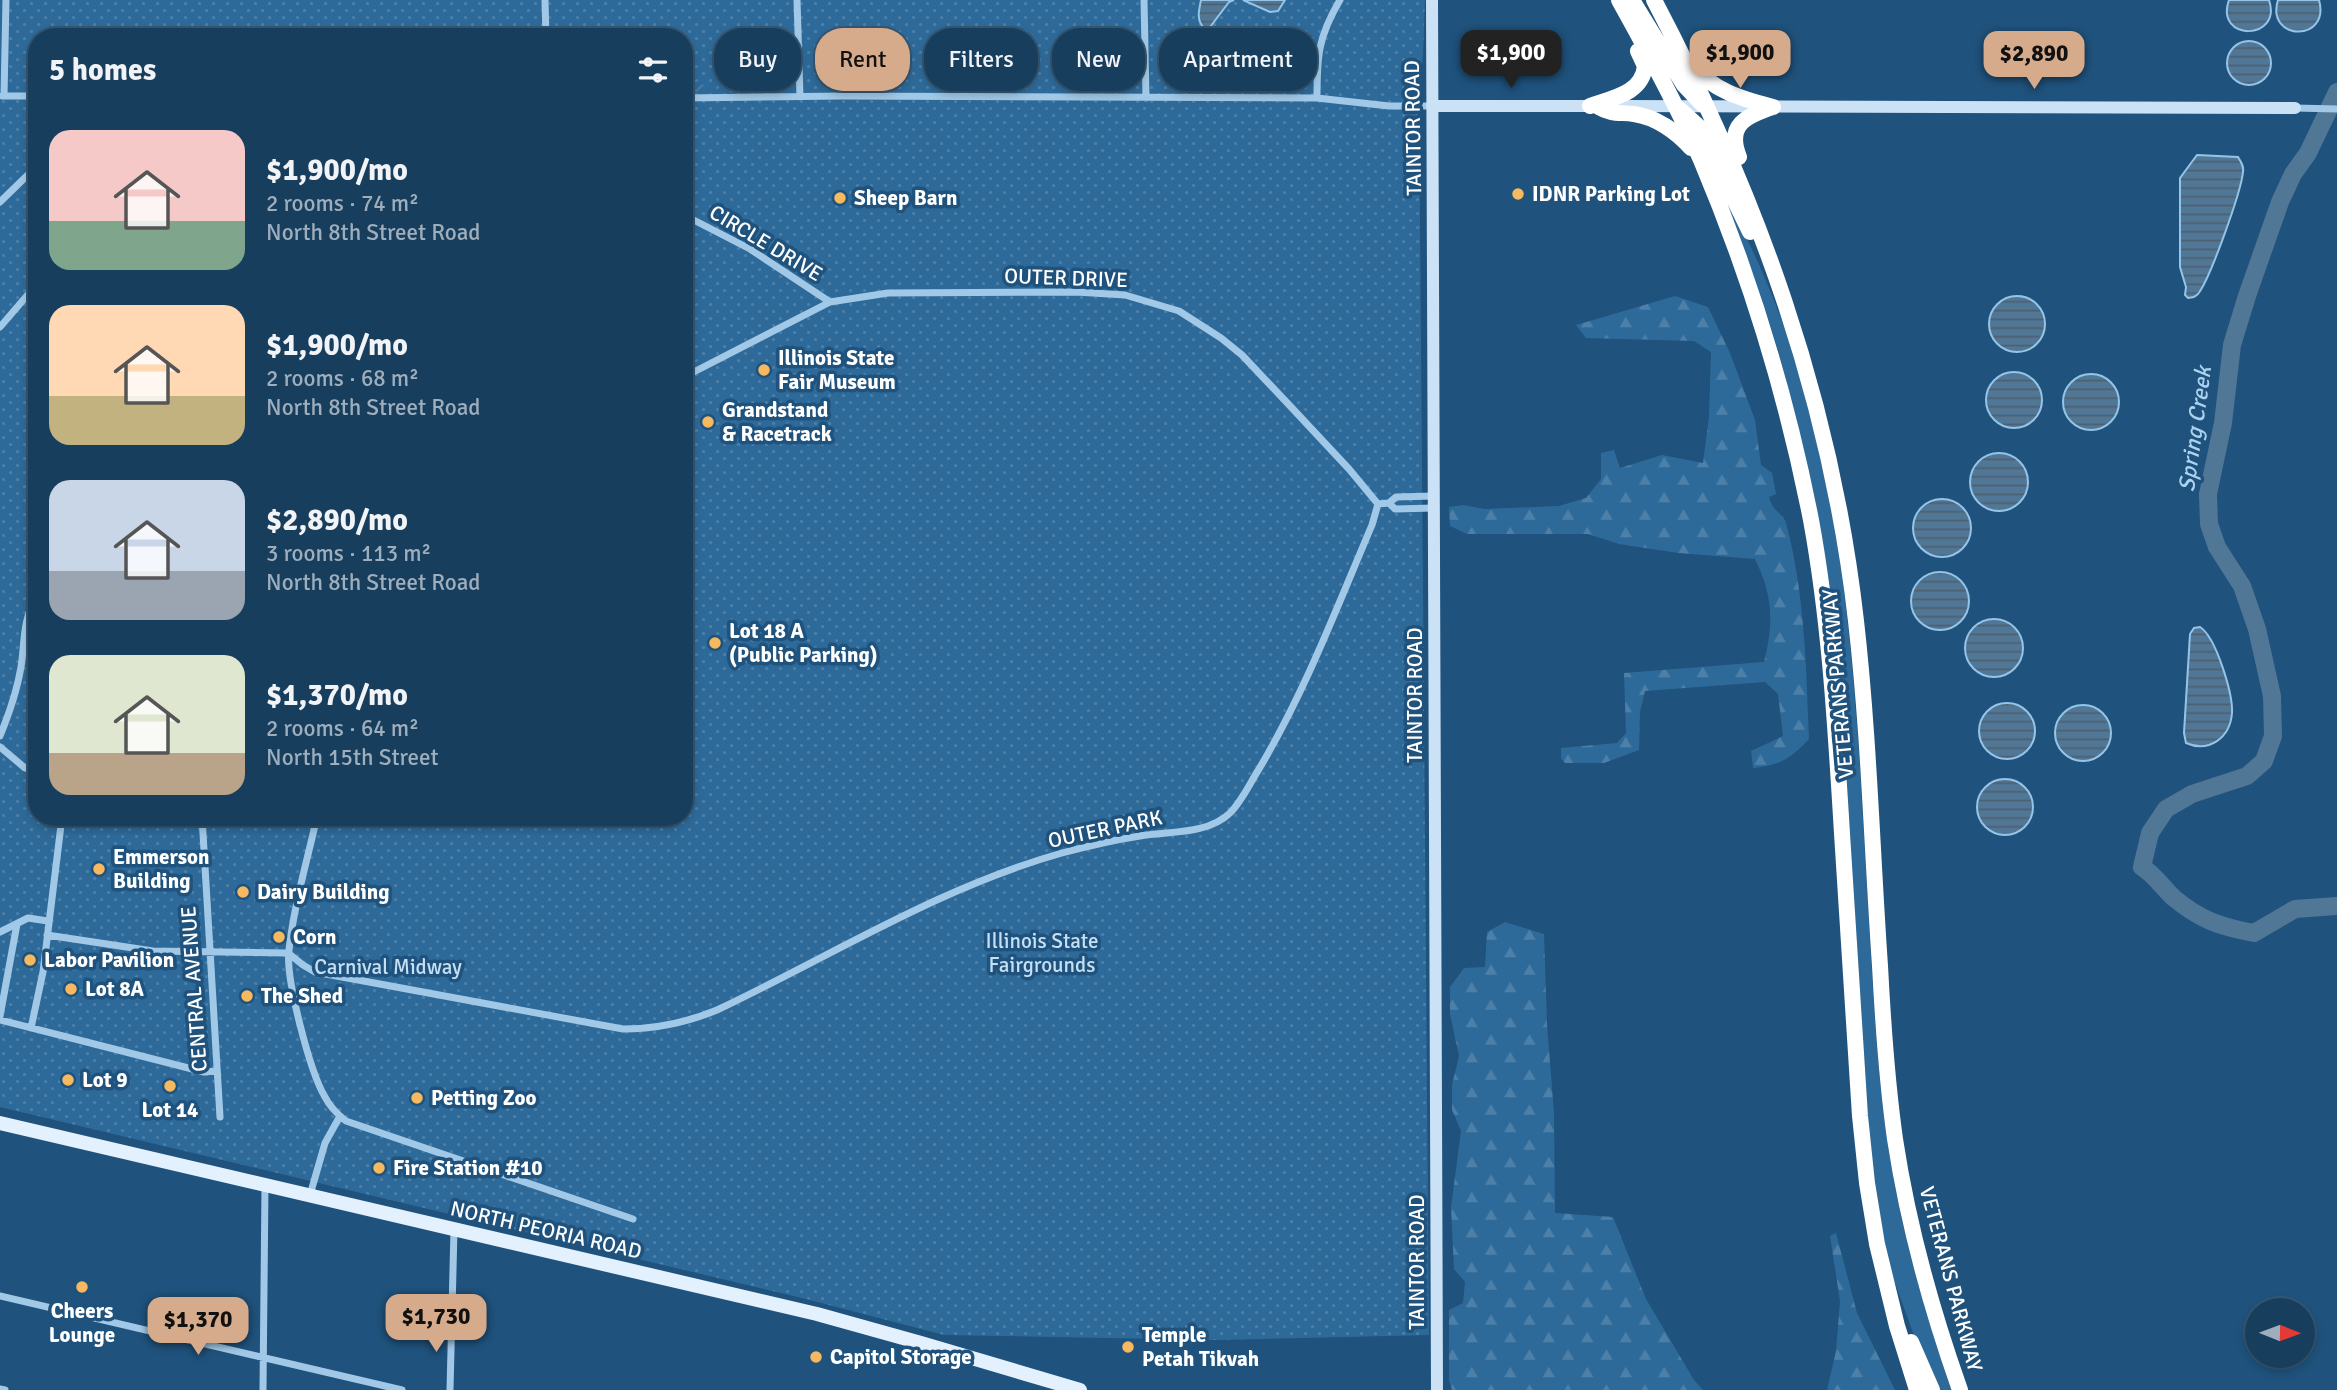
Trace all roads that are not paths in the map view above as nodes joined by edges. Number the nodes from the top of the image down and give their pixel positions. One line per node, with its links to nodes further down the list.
1 (6, 0): 13 (street)
2 (545, 0): 11 (street)
3 (797, 0): 15 (street)
4 (1144, 0): 17 (street)
5 (1340, 0): 18 (street)
6 (1432, 0): 19 (main road, TAINTOR ROAD)
7 (1610, 0): 20 (highway)
8 (1619, 0): 21 (highway, VETERANS PARKWAY)
9 (1632, 0): 22 (highway)
10 (1654, 0): 12 (highway, VETERANS PARKWAY)
11 (546, 28)
12 (1672, 35): 22 (highway, VETERANS PARKWAY); 23 (highway)
13 (2, 96): 14 (street)
14 (28, 96)
15 (800, 96): 16 (street); 17 (street)
16 (693, 98)
17 (1146, 98): 18 (street)
18 (1317, 98): 19 (street)
19 (1432, 106): 20 (main road); 36 (main road, TAINTOR ROAD)
20 (1594, 106): 21 (main road); 26 (highway)
21 (1676, 107): 22 (main road); 26 (highway, VETERANS PARKWAY); 31 (highway)
22 (1708, 107): 23 (main road); 30 (highway, VETERANS PARKWAY)
23 (1773, 107): 24 (main road); 30 (highway)
24 (2295, 108): 25 (street)
25 (2337, 108)
26 (1700, 158): 63 (highway, VETERANS PARKWAY)
27 (28, 175): 28 (street)
28 (0, 202)
29 (693, 220): 33 (street, CIRCLE DRIVE)
30 (1773, 265): 31 (highway, VETERANS PARKWAY)
31 (1779, 282): 76 (highway, VETERANS PARKWAY)
32 (28, 294): 34 (street)
33 (830, 302): 35 (street, OUTER DRIVE); 37 (street, OUTER DRIVE)
34 (0, 327)
35 (693, 372)
36 (1434, 502): 38 (street); 38 (street); 72 (main road, TAINTOR ROAD)
37 (1378, 503): 38 (street); 51 (street, OUTER PARK)
38 (1389, 503)
39 (28, 614): 40 (street)
40 (0, 736)
41 (0, 747): 42 (street)
42 (28, 769)
43 (61, 826): 46 (street)
44 (202, 826): 50 (street, CENTRAL AVENUE)
45 (315, 826): 51 (street)
46 (48, 921): 47 (street); 49 (street)
47 (17, 924): 48 (street); 52 (street)
48 (0, 932)
49 (47, 935): 50 (street); 53 (street)
50 (209, 953): 51 (street); 54 (street, CENTRAL AVENUE)
51 (288, 953): 55 (street)
52 (0, 1018): 53 (street)
53 (31, 1028): 54 (street)
54 (217, 1071): 56 (street, CENTRAL AVENUE)
55 (340, 1116): 59 (street); 60 (street)
56 (220, 1117)
57 (0, 1123): 58 (main road, NORTH PEORIA ROAD)
58 (265, 1186): 59 (main road, NORTH PEORIA ROAD); 65 (street)
59 (310, 1196): 61 (main road, NORTH PEORIA ROAD)
60 (632, 1219)
61 (454, 1230): 70 (street); 71 (main road, NORTH PEORIA ROAD)
62 (0, 1296): 65 (street)
63 (1889, 1296): 64 (highway, VETERANS PARKWAY); 75 (highway)
64 (1905, 1354): 73 (highway); 74 (highway, VETERANS PARKWAY)
65 (262, 1358): 68 (street); 69 (street)
66 (0, 1389): 67 (street)
67 (5, 1390)
68 (263, 1390)
69 (402, 1390)
70 (450, 1390)
71 (1080, 1390)
72 (1437, 1390)
73 (1910, 1390)
74 (1917, 1390)
75 (1933, 1390)
76 (1960, 1390)

